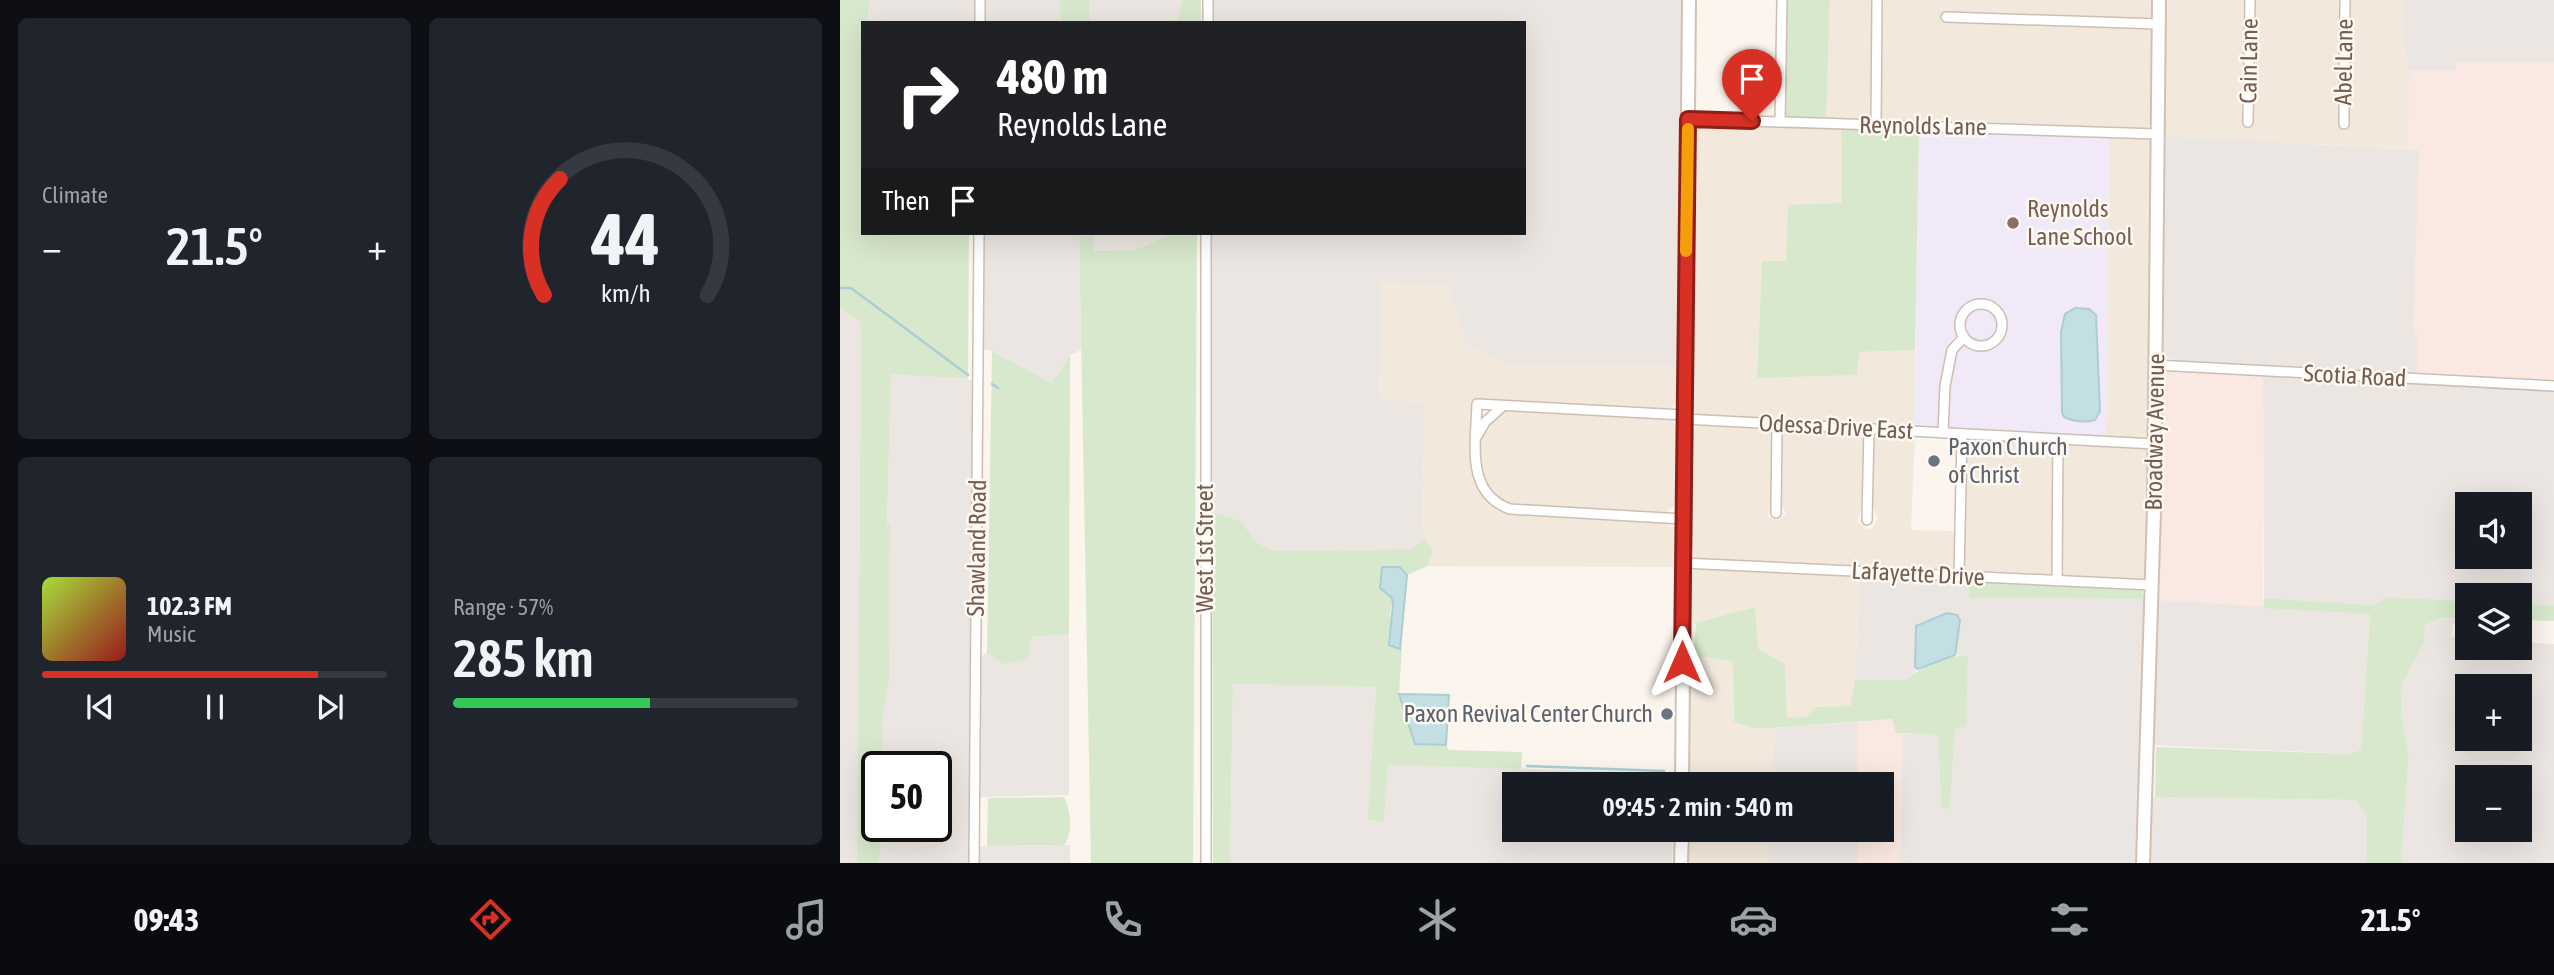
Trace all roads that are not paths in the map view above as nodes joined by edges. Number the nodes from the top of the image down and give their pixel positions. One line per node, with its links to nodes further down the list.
1 (980, 0): 10 (street)
2 (1208, 0): 11 (street)
3 (1689, 0): 13 (street)
4 (1782, 0): 14 (street)
5 (1877, 0): 17 (street)
6 (2159, 0): 12 (street, Broadway Avenue)
7 (2250, 0): 15 (street, Cain Lane)
8 (2345, 0): 16 (street, Abel Lane)
9 (1946, 17): 12 (street)
10 (979, 21)
11 (1208, 21)
12 (2159, 24): 18 (street, Broadway Avenue)
13 (1688, 119): 14 (street, Reynolds Lane); 25 (street)
14 (1780, 122): 17 (street, Reynolds Lane)
15 (2248, 122)
16 (2344, 124)
17 (1876, 126): 18 (street, Reynolds Lane)
18 (2158, 134): 22 (street, Broadway Avenue)
19 (979, 235): 42 (street, Shawland Road)
20 (1206, 235): 43 (street, West 1st Street)
21 (1964, 337): 21 (street); 28 (street)
22 (2156, 365): 23 (street, Scotia Road); 32 (street, Broadway Avenue)
23 (2554, 386)
24 (1503, 406): 25 (street, Odessa Drive East); 30 (street); 30 (street, Odessa Drive East)
25 (1684, 417): 26 (street, Odessa Drive East); 34 (street)
26 (1777, 425): 27 (street, Odessa Drive East); 33 (street)
27 (1869, 429): 28 (street, Odessa Drive East); 35 (street)
28 (1943, 433): 29 (street, Odessa Drive East)
29 (1962, 434): 31 (street, Odessa Drive East); 37 (street)
30 (1476, 437): 34 (street)
31 (2058, 439): 32 (street, Odessa Drive East); 38 (street)
32 (2155, 444): 39 (street, Broadway Avenue)
33 (1776, 513)
34 (1683, 519): 36 (street)
35 (1867, 520)
36 (1683, 563): 37 (street, Lafayette Drive); 40 (street)
37 (1959, 576): 38 (street, Lafayette Drive)
38 (2057, 581): 39 (street, Lafayette Drive)
39 (2152, 585): 45 (street, Broadway Avenue)
40 (1682, 772)
41 (1682, 842): 44 (street)
42 (974, 863)
43 (1206, 863)
44 (1681, 863)
45 (2143, 863)

